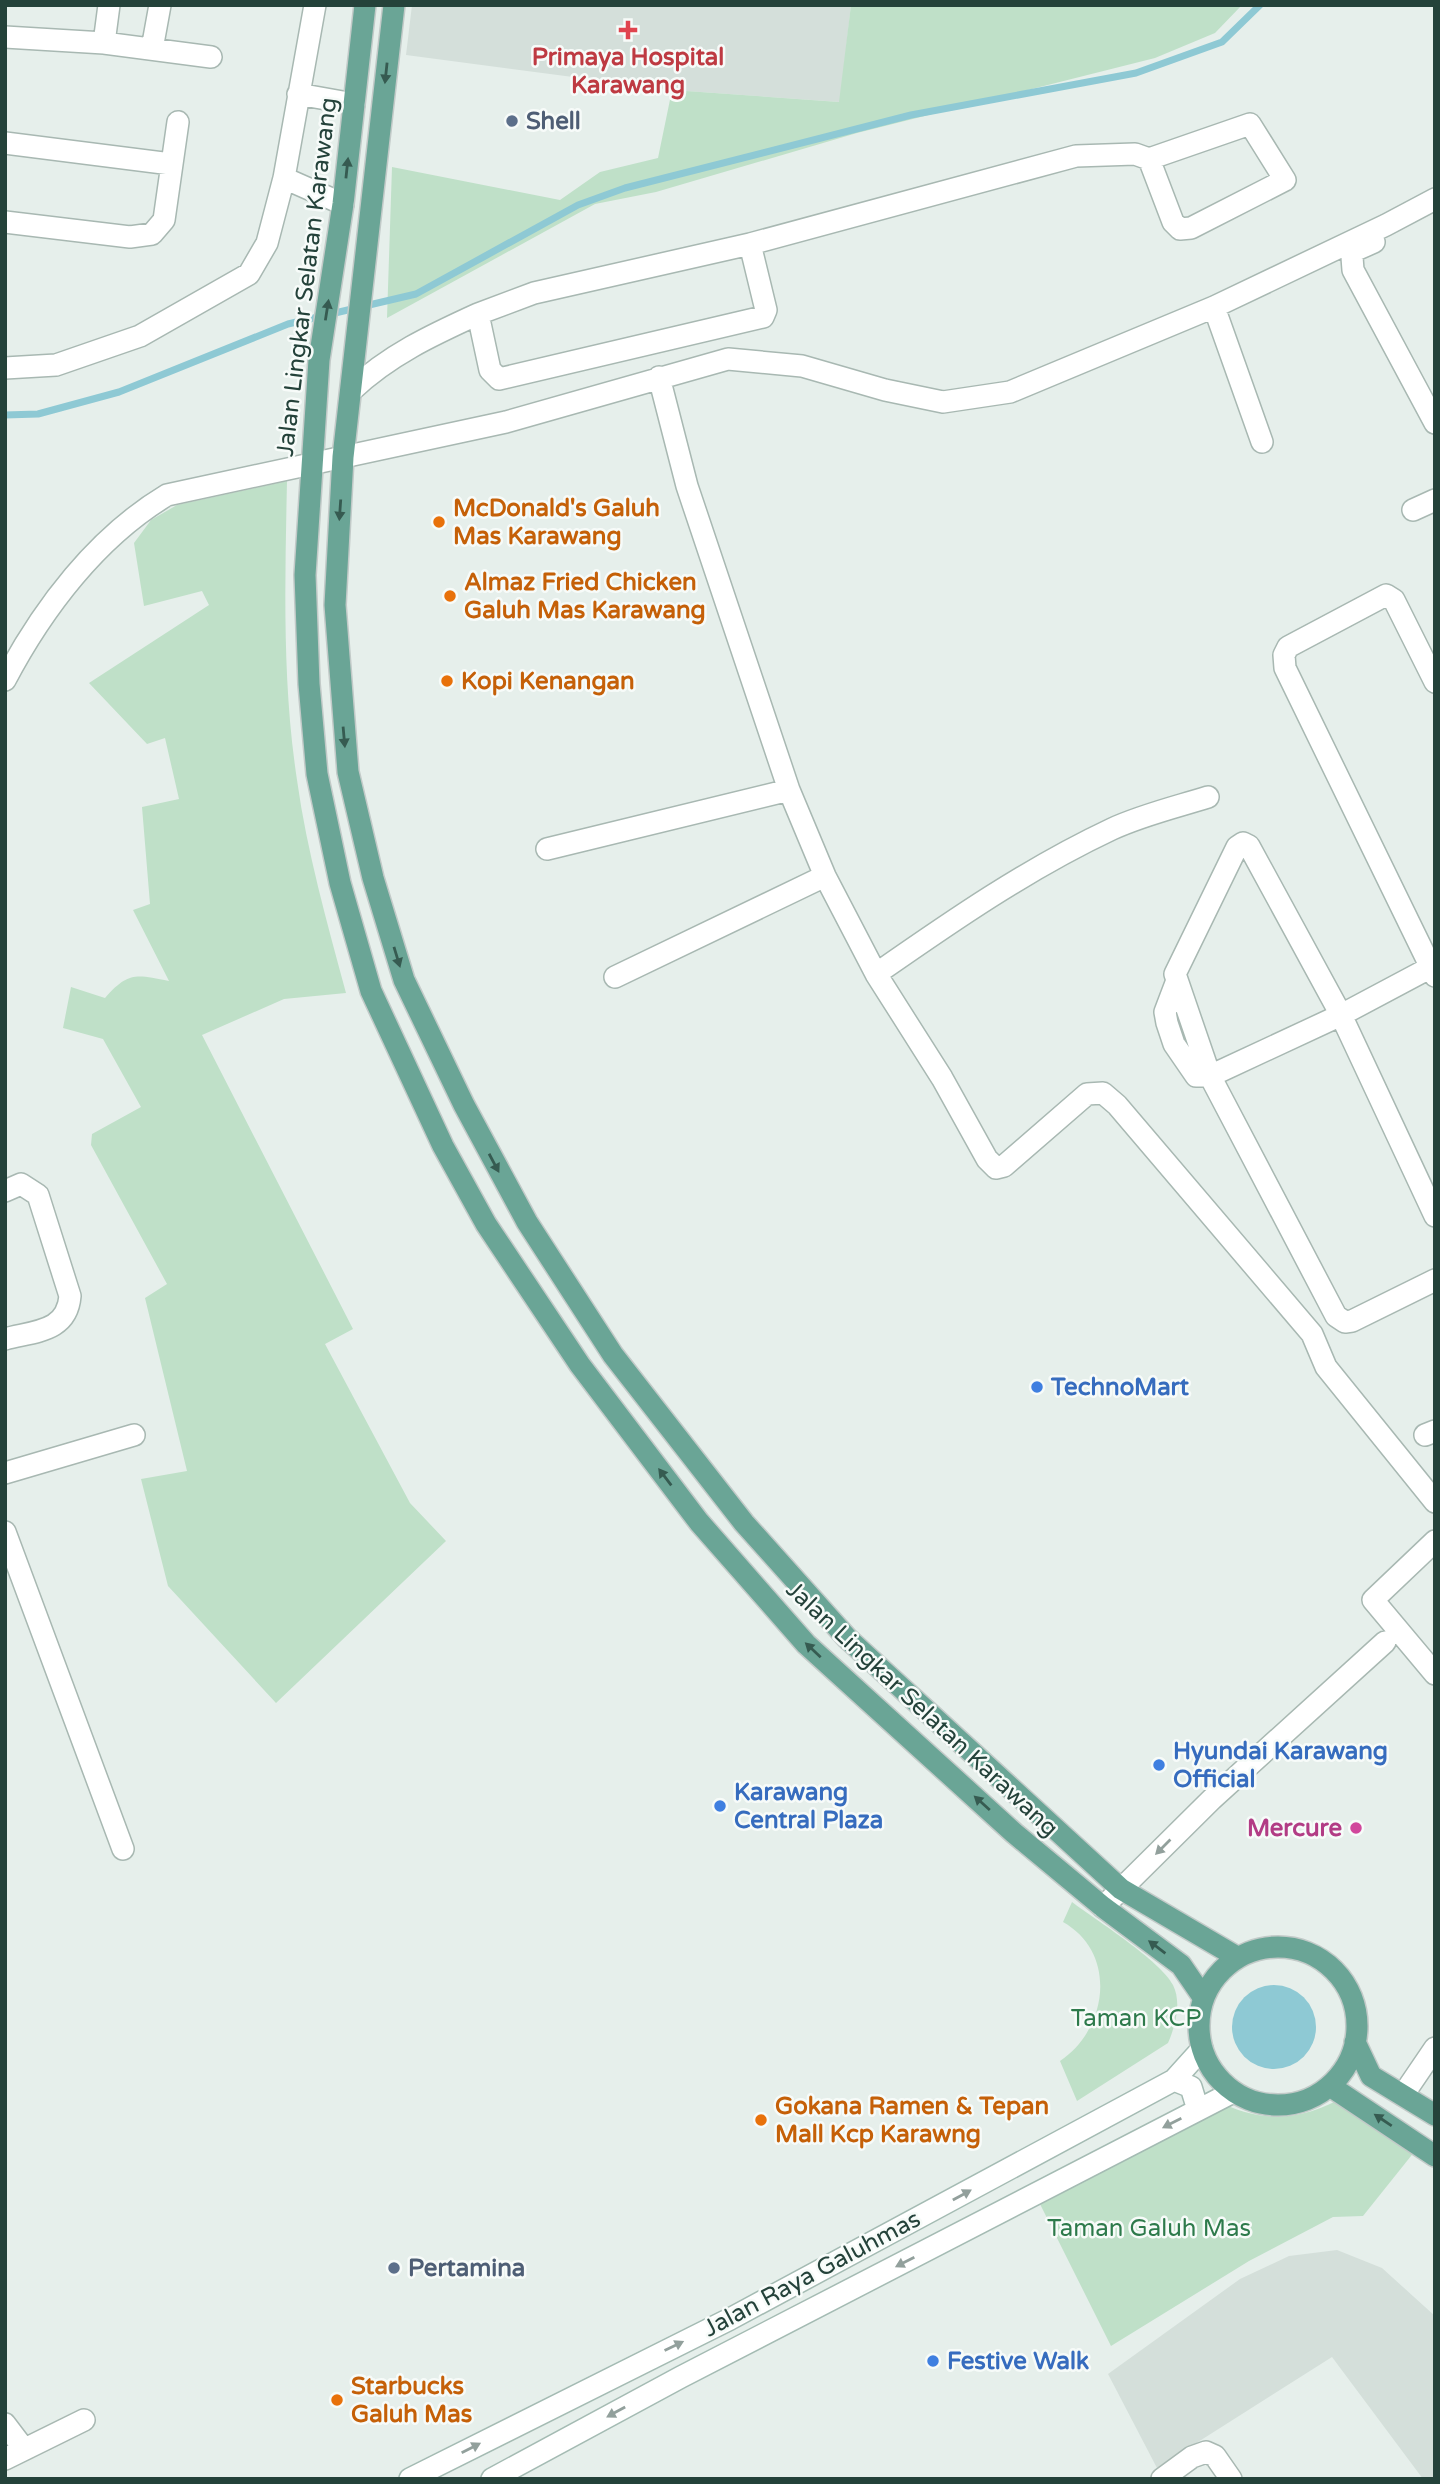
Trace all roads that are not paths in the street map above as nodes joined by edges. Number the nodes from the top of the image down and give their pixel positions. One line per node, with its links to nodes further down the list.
1 (109, 5): 7 (street)
2 (160, 5): 8 (street)
3 (315, 5): 10 (street)
4 (365, 5): 11 (main road, Jalan Lingkar Selatan Karawang)
5 (394, 5): 26 (main road, Jalan Lingkar Selatan Karawang, one-way to 26)
6 (5, 37): 7 (street)
7 (104, 43): 8 (street)
8 (152, 49): 9 (street)
9 (211, 57)
10 (298, 94): 11 (street); 16 (street)
11 (354, 104): 18 (main road, Jalan Lingkar Selatan Karawang, one-way to 11)
12 (177, 122): 15 (street)
13 (5, 143): 15 (street)
14 (1149, 159): 14 (street); 21 (street)
15 (171, 164): 20 (street)
16 (284, 178): 18 (street); 24 (street)
17 (1435, 199): 22 (street)
18 (342, 204): 30 (main road, Jalan Lingkar Selatan Karawang, one-way to 18)
19 (1435, 216): 27 (street)
20 (5, 222)
21 (750, 244): 23 (street); 23 (street)
22 (1214, 307): 25 (street); 28 (street)
23 (478, 314): 26 (street)
24 (5, 368)
25 (659, 377): 29 (street); 35 (street)
26 (352, 390): 29 (main road, Jalan Lingkar Selatan Karawang)
27 (1435, 423)
28 (1262, 442)
29 (343, 457): 30 (street); 56 (main road, Jalan Lingkar Selatan Karawang, one-way to 56)
30 (311, 465): 33 (street); 57 (main road, Jalan Lingkar Selatan Karawang, one-way to 30)
31 (1435, 500): 32 (street)
32 (1413, 510)
33 (5, 680)
34 (1435, 682): 39 (street)
35 (789, 790): 37 (street); 38 (street)
36 (1208, 797): 40 (street)
37 (547, 849)
38 (825, 876): 40 (street); 41 (street)
39 (1433, 969): 42 (street)
40 (876, 974): 50 (street)
41 (615, 977)
42 (1341, 1015): 43 (street); 43 (street); 45 (street)
43 (1210, 1076): 46 (street)
44 (5, 1191): 47 (street)
45 (1435, 1216)
46 (1435, 1280)
47 (5, 1339)
48 (134, 1435): 49 (street)
49 (5, 1473)
50 (1435, 1502)
51 (5, 1532): 55 (street)
52 (1435, 1541): 54 (street)
53 (1385, 1642): 56 (street, one-way to 56)
54 (1435, 1674)
55 (123, 1849)
56 (1121, 1889): 57 (street); 58 (main road, Jalan Lingkar Selatan Karawang)
57 (1103, 1907): 59 (main road, Jalan Lingkar Selatan Karawang, one-way to 57)
58 (1237, 1957): 59 (main road); 60 (main road)
59 (1203, 1997): 62 (main road)
60 (1355, 2042): 64 (main road); 66 (main road)
61 (1435, 2048): 66 (street)
62 (1202, 2049): 63 (street, Jalan Raya Galuhmas); 65 (main road)
63 (1174, 2080): 67 (street); 73 (street, Jalan Raya Galuhmas, one-way to 63)
64 (1330, 2086): 65 (main road); 69 (main road, one-way to 64)
65 (1233, 2092): 67 (street, Jalan Raya Galuhmas)
66 (1403, 2095): 68 (main road)
67 (1198, 2110): 74 (street, Jalan Raya Galuhmas, one-way to 74)
68 (1435, 2115)
69 (1435, 2157)
70 (85, 2420): 72 (street)
71 (5, 2424): 72 (street)
72 (14, 2454)
73 (410, 2479)
74 (492, 2479)
75 (1162, 2479): 76 (street)
76 (1231, 2479)

